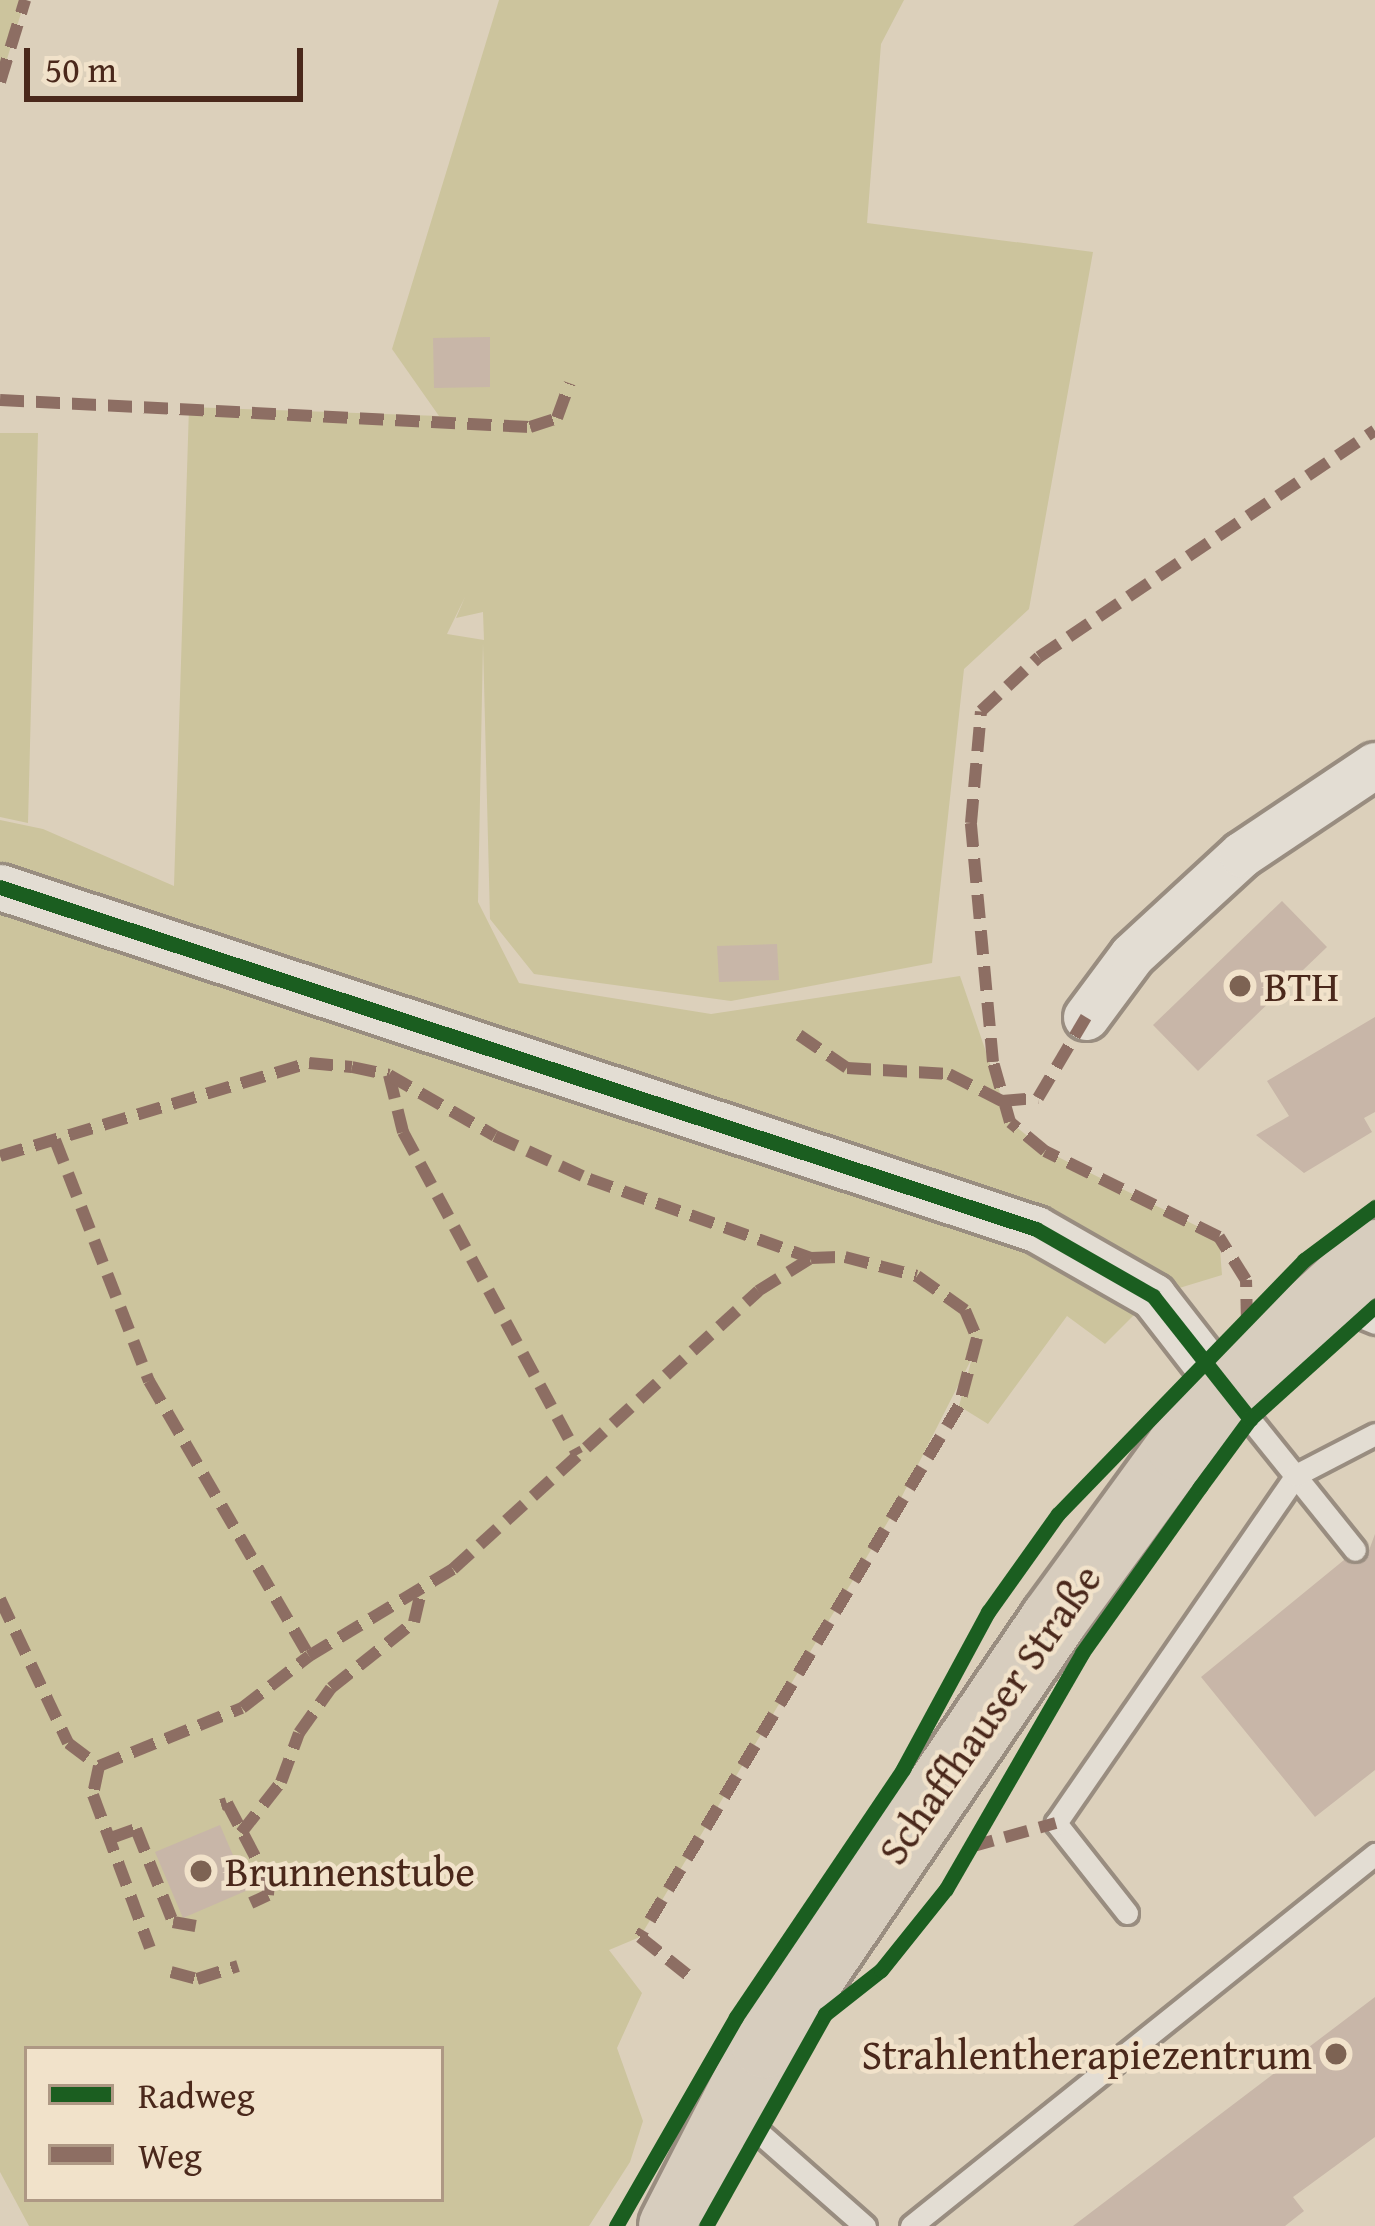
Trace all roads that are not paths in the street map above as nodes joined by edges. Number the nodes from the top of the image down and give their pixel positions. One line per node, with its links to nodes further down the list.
1 (1375, 765): 3 (street)
2 (0, 887): 6 (street)
3 (1086, 1018)
4 (1375, 1253): 5 (main road, Schaffhauser Straße)
5 (1347, 1311): 6 (main road, Schaffhauser Straße)
6 (1233, 1361): 8 (lane); 12 (main road, Schaffhauser Straße)
7 (1375, 1434): 8 (lane)
8 (1295, 1475): 9 (lane); 11 (lane)
9 (1355, 1550)
10 (1375, 1854): 15 (lane)
11 (1126, 1913)
12 (733, 2110): 13 (main road, Schaffhauser Straße); 14 (lane)
13 (672, 2226)
14 (865, 2226)
15 (911, 2226)

